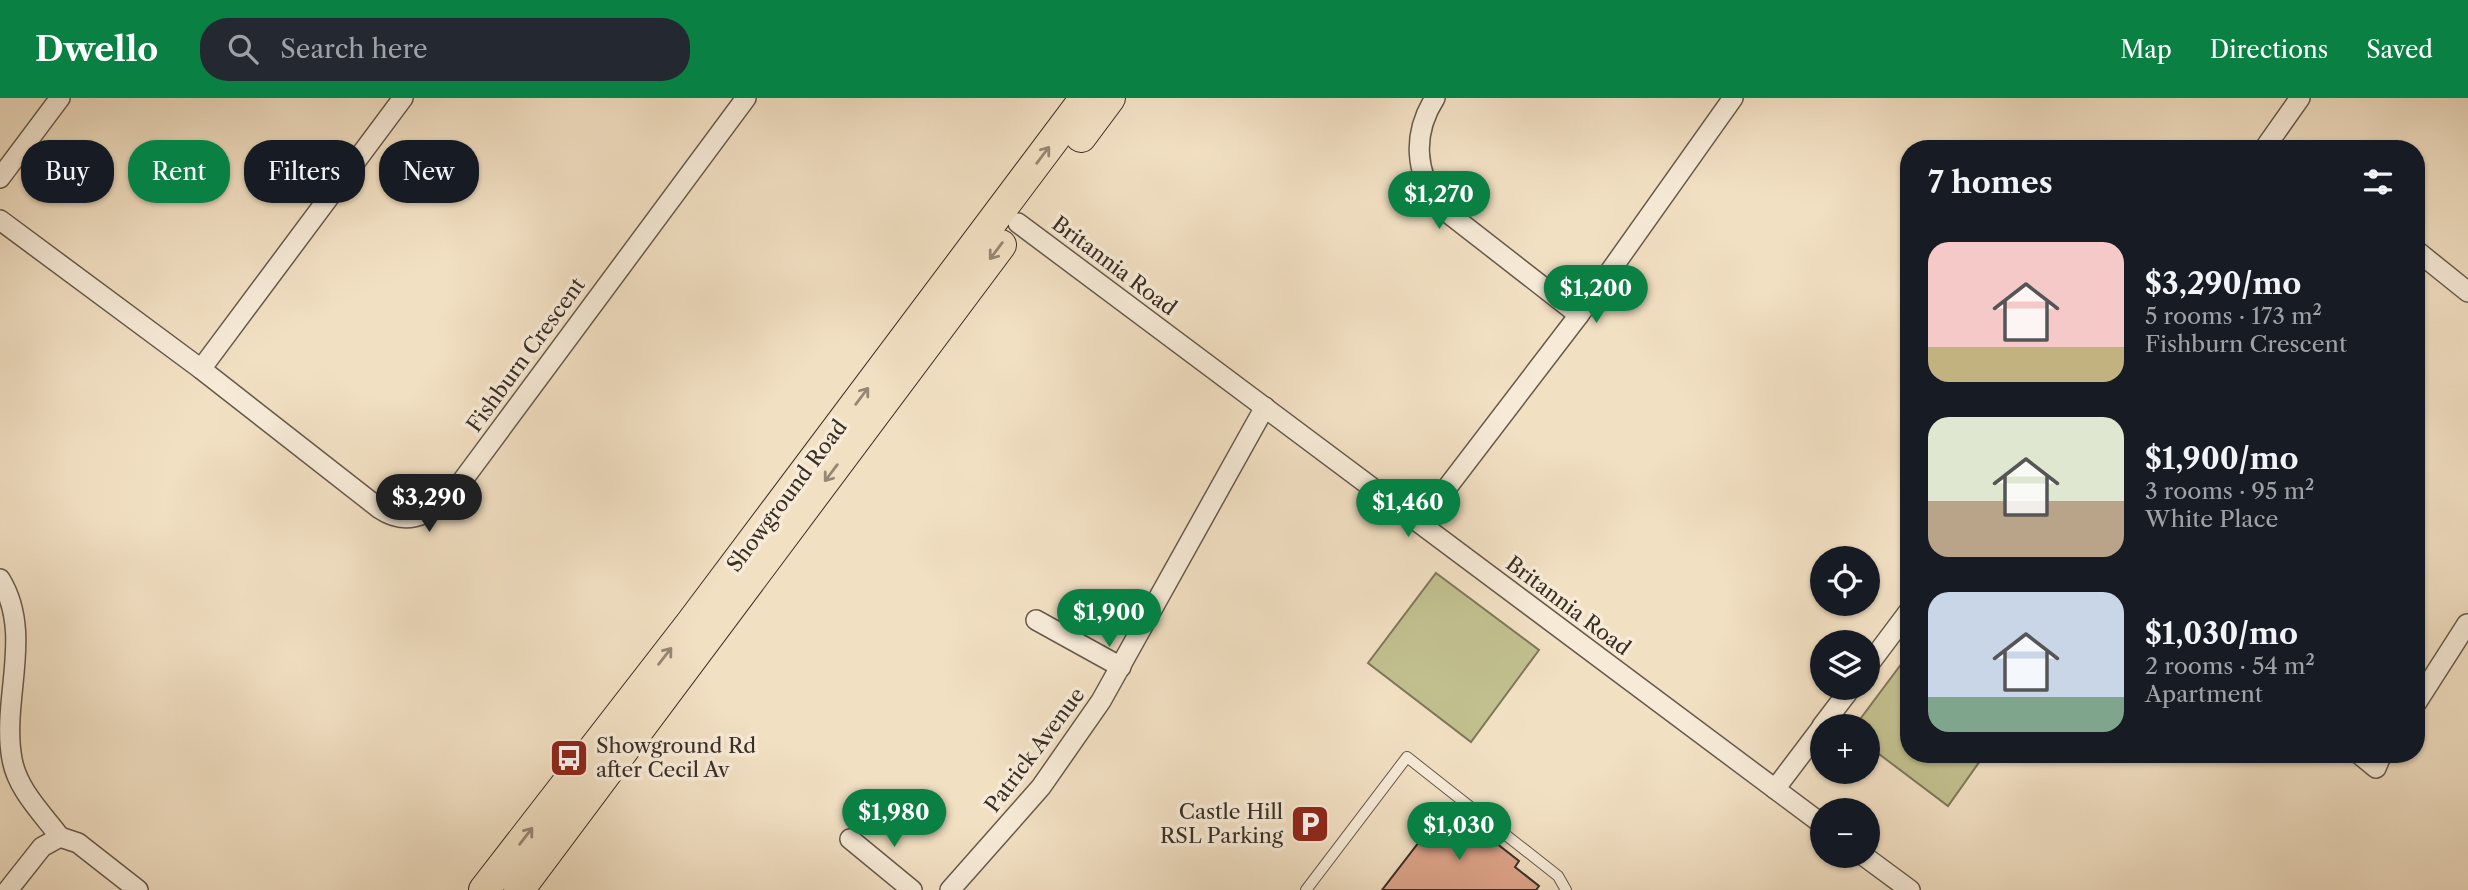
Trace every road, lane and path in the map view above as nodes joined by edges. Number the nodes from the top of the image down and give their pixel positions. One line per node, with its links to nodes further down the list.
1 (60, 98): 10 (street)
2 (403, 98): 16 (street)
3 (746, 98): 16 (street, Fishburn Crescent)
4 (1085, 98): 34 (main road, Showground Road, one-way to 4)
5 (1110, 98): 12 (main road, Showground Road)
6 (1435, 98): 15 (street)
7 (1733, 98): 15 (street)
8 (2300, 98): 9 (street)
9 (2278, 140)
10 (0, 178)
11 (0, 220): 16 (street, Fishburn Crescent)
12 (1018, 223): 17 (street, Britannia Road); 35 (main road, Showground Road, one-way to 35)
13 (2425, 257): 14 (street)
14 (2468, 292)
15 (1579, 315): 18 (street)
16 (201, 369)
17 (1265, 407): 18 (street, Britannia Road); 24 (street, Patrick Avenue)
18 (1420, 523): 27 (street, Britannia Road)
19 (0, 579): 29 (street)
20 (1035, 621): 24 (street)
21 (1900, 623): 23 (street)
22 (2467, 624): 25 (street)
23 (1880, 650)
24 (1121, 667): 37 (street, Patrick Avenue)
25 (2425, 690)
26 (1810, 743): 27 (street)
27 (1775, 789): 28 (street, Britannia Road)
28 (1810, 815)
29 (60, 837): 32 (street); 33 (street)
30 (850, 839): 36 (street)
31 (1880, 868): 40 (street)
32 (8, 890)
33 (138, 890)
34 (484, 890)
35 (519, 890)
36 (912, 890)
37 (950, 890)
38 (1306, 890): 39 (lane)
39 (1566, 890)
40 (1910, 890)

